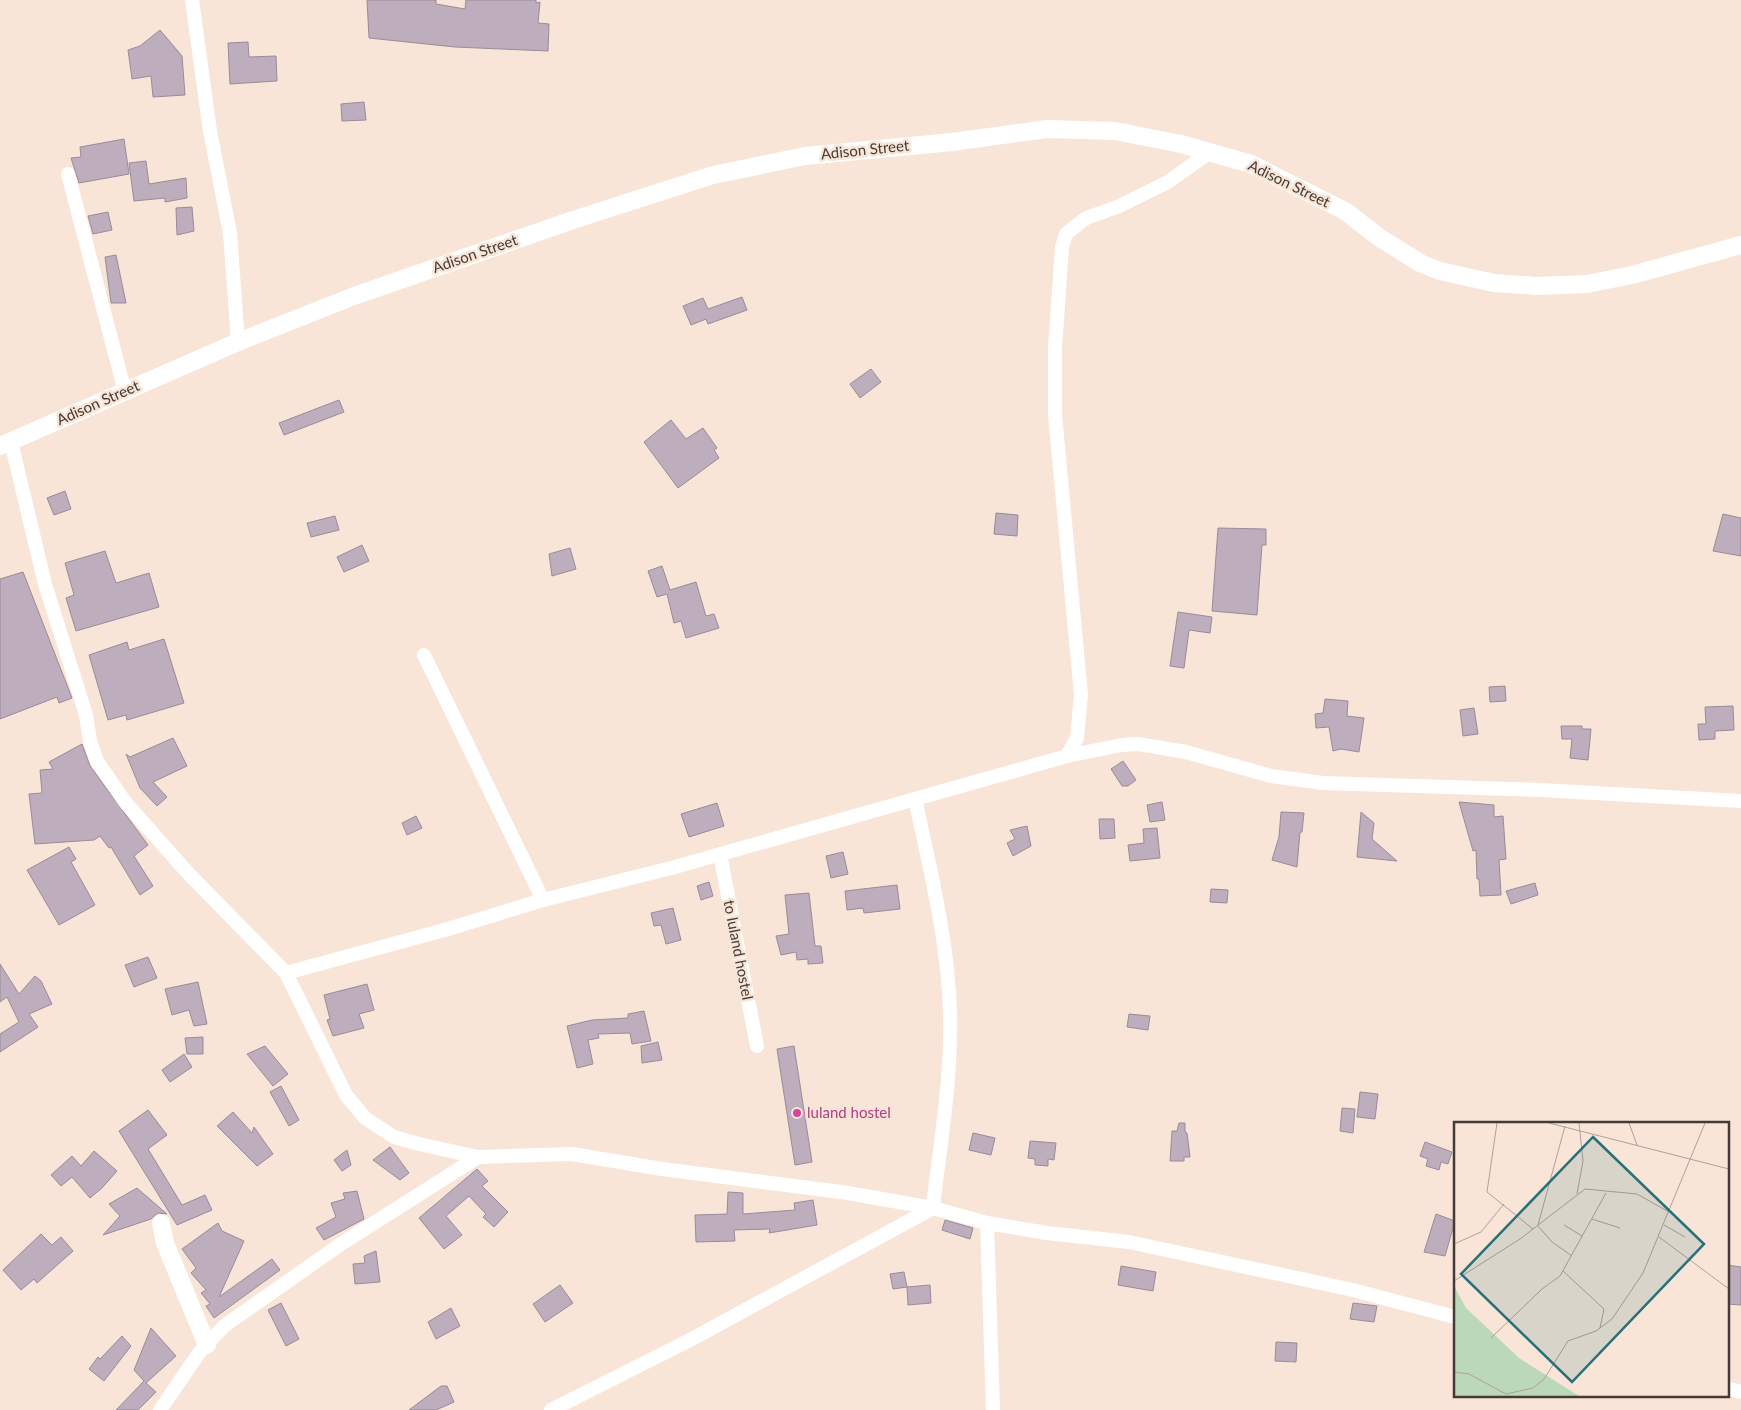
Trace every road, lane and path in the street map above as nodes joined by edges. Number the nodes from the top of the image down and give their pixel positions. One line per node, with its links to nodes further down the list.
1 (192, 0): 5 (street)
2 (1210, 152): 4 (street, Adison Street); 5 (street, Adison Street); 9 (street)
3 (68, 174): 6 (street)
4 (1741, 245)
5 (238, 342): 6 (street, Adison Street)
6 (125, 392): 7 (street, Adison Street)
7 (5, 444): 14 (street)
8 (424, 654): 13 (street)
9 (1067, 756): 10 (street); 11 (street)
10 (915, 799): 12 (street); 17 (street)
11 (1741, 801)
12 (720, 854): 13 (street); 15 (street, to luland hostel)
13 (543, 900): 14 (street)
14 (286, 973): 16 (street)
15 (757, 1046)
16 (478, 1157): 17 (street); 21 (street)
17 (933, 1208): 19 (street); 25 (street)
18 (161, 1223): 21 (street)
19 (987, 1223): 20 (street); 26 (street)
20 (1454, 1317)
21 (207, 1345): 24 (street)
22 (1728, 1388): 23 (street)
23 (1741, 1392)
24 (160, 1410)
25 (551, 1410)
26 (993, 1410)

